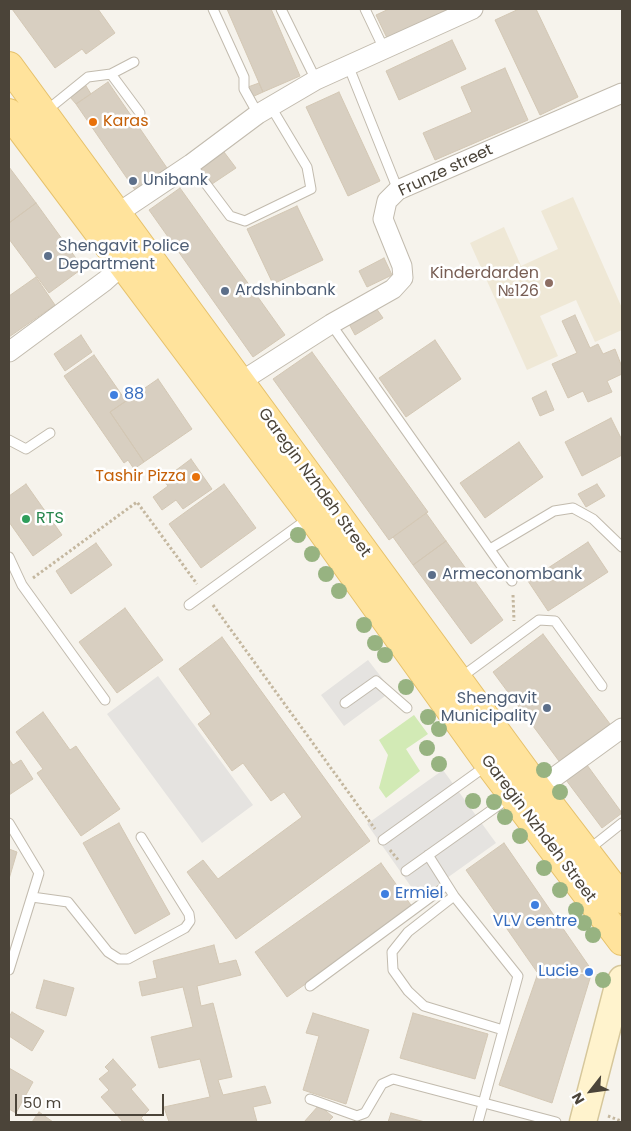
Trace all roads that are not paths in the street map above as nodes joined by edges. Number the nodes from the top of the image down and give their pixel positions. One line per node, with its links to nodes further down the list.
1 (213, 9): 12 (lane)
2 (282, 9): 10 (lane)
3 (365, 9): 5 (lane)
4 (473, 9): 5 (street)
5 (384, 49): 7 (street)
6 (134, 62): 9 (lane)
7 (348, 65): 10 (street); 17 (lane)
8 (9, 66): 14 (main road, Garegin Nzhdeh Street)
9 (112, 74): 14 (lane); 15 (lane)
10 (316, 80): 12 (street)
11 (622, 93): 17 (street, Frunze street)
12 (265, 110): 16 (street); 16 (lane)
13 (9, 113): 19 (main road, Garegin Nzhdeh Street)
14 (44, 113): 18 (main road, Garegin Nzhdeh Street)
15 (140, 113)
16 (191, 164): 18 (street)
17 (398, 190): 20 (street, Frunze street)
18 (118, 213): 22 (main road, Garegin Nzhdeh Street)
19 (124, 264): 21 (street); 25 (main road, Garegin Nzhdeh Street)
20 (331, 324): 22 (street, Frunze street); 27 (lane)
21 (9, 352)
22 (240, 382): 31 (main road, Garegin Nzhdeh Street)
23 (50, 433): 24 (lane)
24 (9, 440)
25 (312, 516): 30 (lane); 37 (main road, Garegin Nzhdeh Street)
26 (622, 547): 27 (lane)
27 (490, 549): 29 (lane)
28 (9, 557): 33 (lane)
29 (512, 581)
30 (189, 606)
31 (458, 680): 32 (lane); 38 (main road, Garegin Nzhdeh Street)
32 (602, 686)
33 (105, 700)
34 (345, 703): 35 (lane)
35 (407, 708)
36 (622, 728): 38 (street)
37 (489, 764): 38 (main road, Garegin Nzhdeh Street); 42 (lane)
38 (525, 793): 43 (main road, Garegin Nzhdeh Street); 44 (lane); 50 (main road, Garegin Nzhdeh Street)
39 (9, 823): 48 (lane)
40 (622, 823): 43 (lane)
41 (141, 837): 48 (lane)
42 (384, 840)
43 (586, 852): 49 (main road, Garegin Nzhdeh Street)
44 (428, 855): 45 (lane); 46 (lane)
45 (406, 871)
46 (447, 884): 47 (lane); 53 (lane)
47 (454, 896): 54 (lane); 54 (lane)
48 (32, 897): 51 (lane)
49 (622, 899)
50 (622, 941)
51 (9, 970)
52 (622, 979): 57 (street)
53 (310, 986)
54 (503, 1030): 56 (lane)
55 (310, 1099): 56 (lane)
56 (484, 1102): 58 (lane); 59 (lane)
57 (595, 1119)
58 (478, 1122)
59 (556, 1122)

